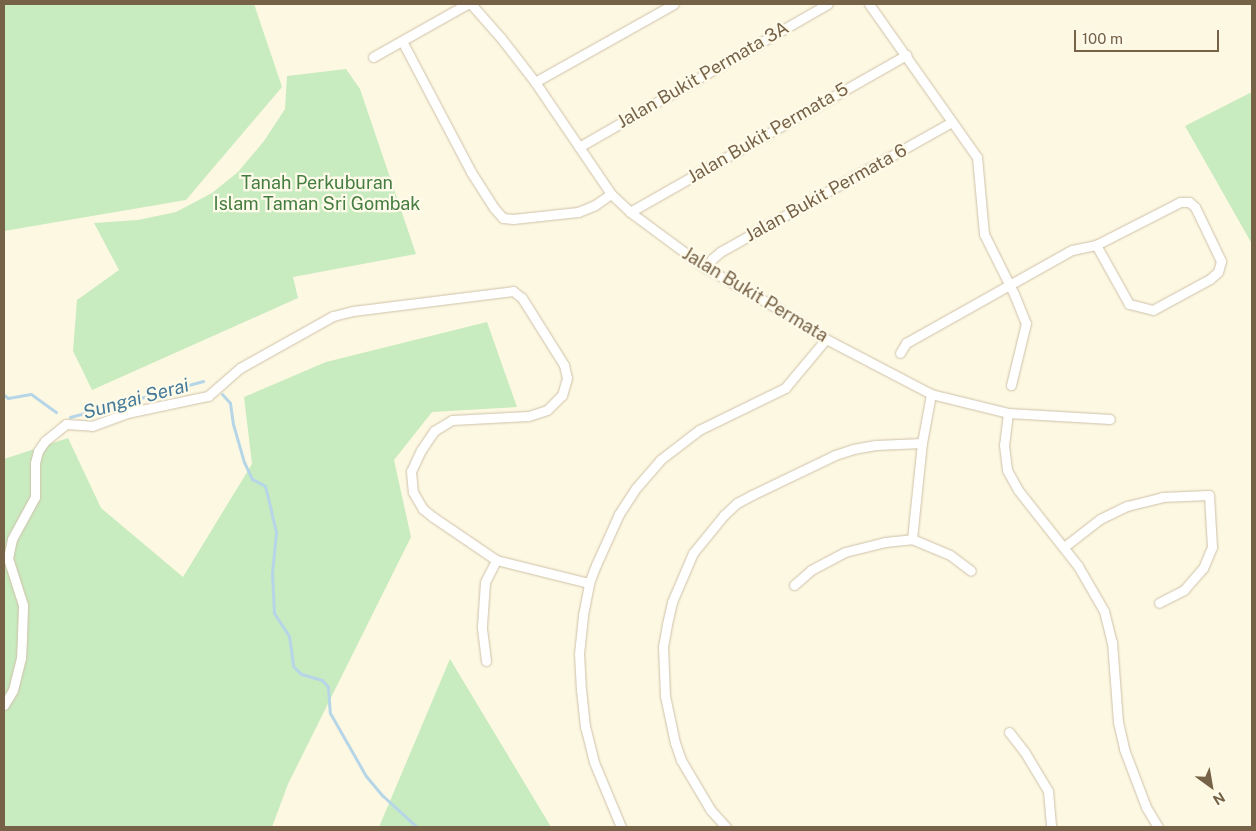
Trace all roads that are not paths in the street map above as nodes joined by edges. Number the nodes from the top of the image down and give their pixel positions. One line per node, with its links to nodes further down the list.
1 (467, 4): 6 (street)
2 (471, 4): 9 (street, Jalan Bukit Permata)
3 (674, 4): 9 (street)
4 (828, 4): 11 (street, Jalan Bukit Permata 3A)
5 (869, 4): 7 (street)
6 (402, 40): 8 (street); 12 (street)
7 (906, 55): 10 (street); 13 (street, Jalan Bukit Permata 5)
8 (373, 57)
9 (535, 82): 11 (street, Jalan Bukit Permata)
10 (952, 122): 15 (street, Jalan Bukit Permata 6); 16 (street)
11 (579, 147): 12 (street, Jalan Bukit Permata)
12 (610, 194): 13 (street, Jalan Bukit Permata)
13 (630, 212): 15 (street, Jalan Bukit Permata)
14 (1096, 245): 14 (street); 16 (street)
15 (706, 268): 17 (street, Jalan Bukit Permata)
16 (1009, 285): 18 (street); 19 (street)
17 (826, 339): 20 (street, Jalan Bukit Permata); 28 (street)
18 (900, 353)
19 (1012, 386)
20 (931, 394): 21 (street, Jalan Bukit Permata); 23 (street)
21 (1008, 414): 22 (street, Jalan Bukit Permata); 25 (street)
22 (1110, 419)
23 (922, 443): 24 (street); 35 (street)
24 (912, 539): 27 (street); 29 (street)
25 (1064, 547): 30 (street); 37 (street)
26 (496, 560): 28 (street); 31 (street); 32 (street)
27 (971, 572)
28 (589, 583): 34 (street)
29 (794, 585)
30 (1159, 603)
31 (486, 661)
32 (4, 705)
33 (1010, 732): 36 (street)
34 (621, 827)
35 (726, 827)
36 (1051, 827)
37 (1158, 827)

